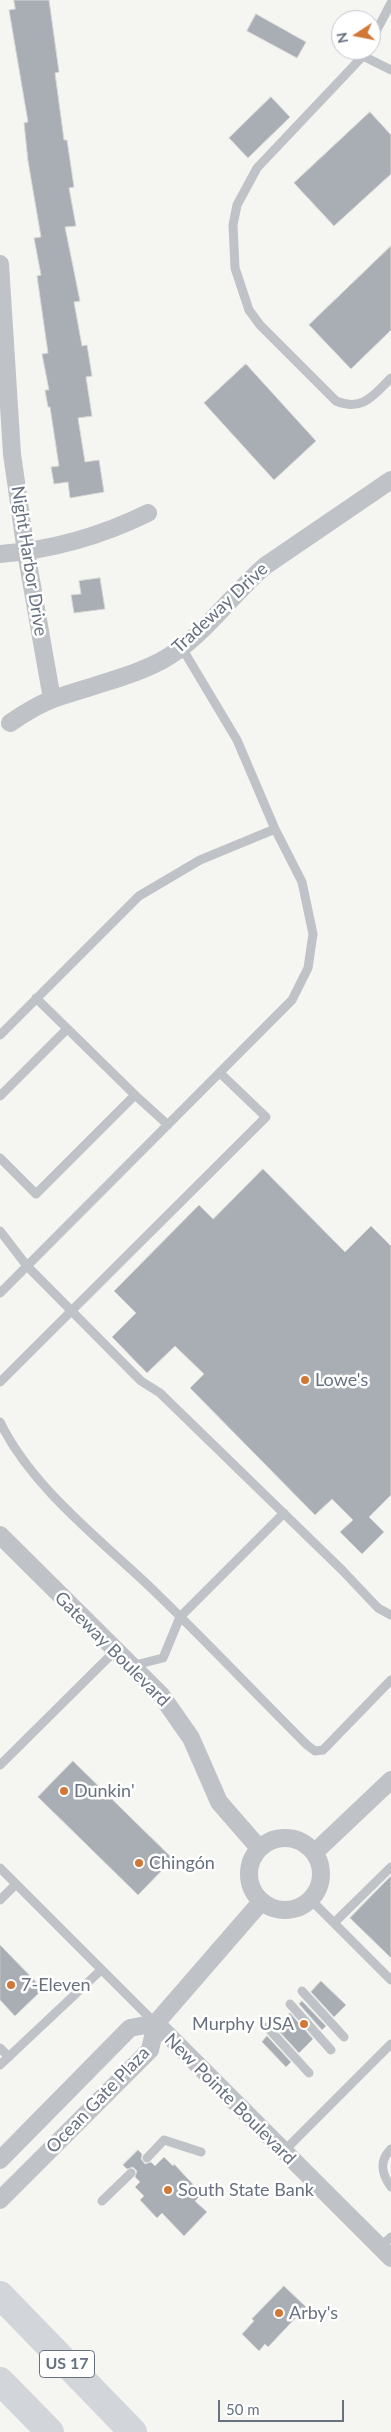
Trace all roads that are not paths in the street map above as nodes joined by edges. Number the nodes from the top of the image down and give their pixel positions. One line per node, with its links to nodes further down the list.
1 (391, 3): 2 (lane)
2 (381, 22)
3 (358, 60): 8 (lane)
4 (376, 60): 5 (lane)
5 (391, 70)
6 (0, 264): 7 (street, Night Harbor Drive)
7 (2, 333): 11 (street, Night Harbor Drive)
8 (391, 378)
9 (391, 480): 13 (street, Tradeway Drive)
10 (148, 513): 11 (street)
11 (26, 552): 12 (street); 14 (street, Night Harbor Drive)
12 (0, 554)
13 (182, 648): 14 (street, Tradeway Drive); 16 (lane)
14 (52, 699): 15 (street, Tradeway Drive)
15 (3, 730)
16 (275, 829): 17 (lane); 20 (lane)
17 (36, 998): 18 (lane); 19 (lane)
18 (67, 1029): 21 (lane); 22 (lane)
19 (0, 1035)
20 (220, 1073): 23 (lane); 28 (lane)
21 (135, 1095): 23 (lane); 24 (lane)
22 (0, 1096)
23 (168, 1125): 26 (lane)
24 (1, 1161)
25 (0, 1231): 26 (lane)
26 (26, 1266): 27 (lane); 28 (lane)
27 (0, 1293)
28 (71, 1309): 29 (lane); 31 (lane)
29 (0, 1382)
30 (0, 1422): 34 (lane)
31 (284, 1513): 33 (lane); 34 (lane)
32 (0, 1535): 35 (street, Gateway Boulevard)
33 (391, 1615)
34 (180, 1617): 36 (lane); 37 (lane)
35 (116, 1650): 36 (street, Gateway Boulevard); 38 (lane)
36 (131, 1666): 40 (street, Gateway Boulevard)
37 (391, 1680)
38 (0, 1765)
39 (391, 1780): 41 (street)
40 (259, 1848): 41 (street); 47 (street)
41 (314, 1853): 46 (street)
42 (391, 1866): 48 (lane)
43 (0, 1868): 44 (lane)
44 (16, 1884): 45 (lane); 49 (lane)
45 (0, 1900)
46 (311, 1900): 47 (street); 48 (lane)
47 (261, 1902): 53 (street, Ocean Gate Plaza)
48 (334, 1923): 50 (lane)
49 (101, 1970): 53 (lane); 59 (lane)
50 (391, 1980)
51 (302, 1991): 55 (lane)
52 (290, 2004): 58 (lane)
53 (156, 2024): 64 (street, New Pointe Boulevard); 66 (street); 69 (street, Ocean Gate Plaza)
54 (267, 2027): 61 (lane)
55 (344, 2037)
56 (391, 2044): 64 (lane)
57 (0, 2048): 59 (lane)
58 (331, 2050)
59 (8, 2057): 60 (lane)
60 (0, 2065)
61 (309, 2073)
62 (391, 2149): 68 (lane)
63 (201, 2152): 65 (lane)
64 (284, 2152): 71 (street, New Pointe Boulevard)
65 (146, 2158)
66 (0, 2160)
67 (131, 2173): 70 (lane)
68 (391, 2187)
69 (0, 2200)
70 (102, 2201)
71 (387, 2247)
72 (0, 2295): 76 (highway, US 17)
73 (0, 2322): 76 (highway)
74 (0, 2380): 75 (highway)
75 (50, 2432)
76 (132, 2432)

